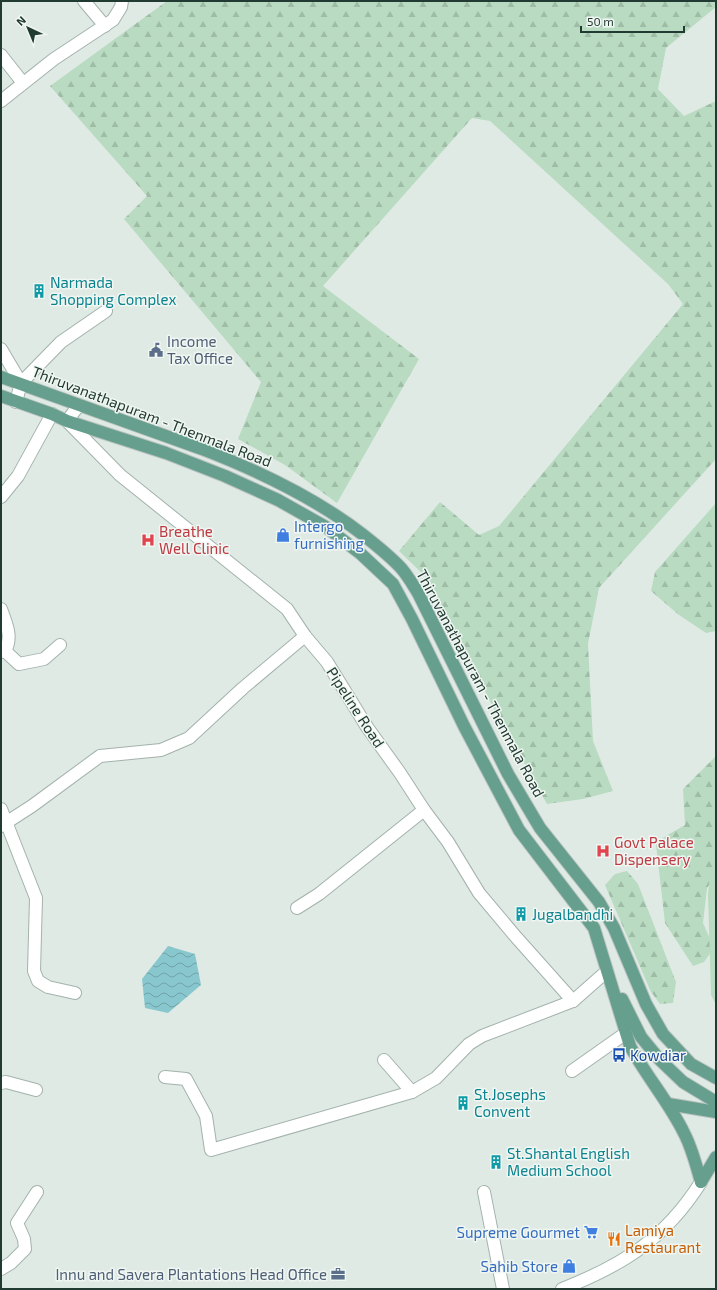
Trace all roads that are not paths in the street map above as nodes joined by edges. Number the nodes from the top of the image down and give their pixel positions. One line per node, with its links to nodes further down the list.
1 (84, 1): 3 (street)
2 (122, 1): 3 (street)
3 (104, 26): 5 (street)
4 (1, 55): 5 (street)
5 (23, 83): 6 (street)
6 (1, 101)
7 (106, 311): 10 (street)
8 (1, 349): 10 (street)
9 (1, 377): 10 (main road, Thiruvanathapuram - Thenmala Road)
10 (21, 383): 12 (street); 13 (main road, Thiruvanathapuram - Thenmala Road)
11 (1, 396): 12 (main road)
12 (16, 402): 14 (main road)
13 (79, 405): 15 (street); 32 (main road, Thiruvanathapuram - Thenmala Road)
14 (52, 414): 15 (main road); 16 (street)
15 (67, 421): 18 (street, Pipeline Road); 25 (main road)
16 (1, 498)
17 (1, 609): 20 (street)
18 (305, 636): 22 (street, Pipeline Road); 23 (street)
19 (60, 645): 20 (street)
20 (3, 652)
21 (1, 809): 23 (street)
22 (424, 810): 24 (street); 27 (street, Pipeline Road)
23 (3, 825): 26 (street)
24 (296, 908)
25 (607, 971): 27 (street); 28 (main road); 36 (main road)
26 (75, 993)
27 (573, 1000): 35 (street)
28 (626, 1033): 30 (street); 37 (main road)
29 (384, 1060): 35 (street)
30 (572, 1071)
31 (165, 1077): 35 (street)
32 (716, 1078)
33 (1, 1083): 34 (street)
34 (36, 1090)
35 (412, 1092)
36 (716, 1102)
37 (668, 1104): 38 (main road); 41 (main road)
38 (716, 1112)
39 (716, 1157): 41 (main road)
40 (716, 1176): 41 (main road)
41 (701, 1182): 46 (street)
42 (37, 1192): 44 (street)
43 (484, 1192): 45 (street)
44 (1, 1269)
45 (503, 1289)
46 (562, 1289)

